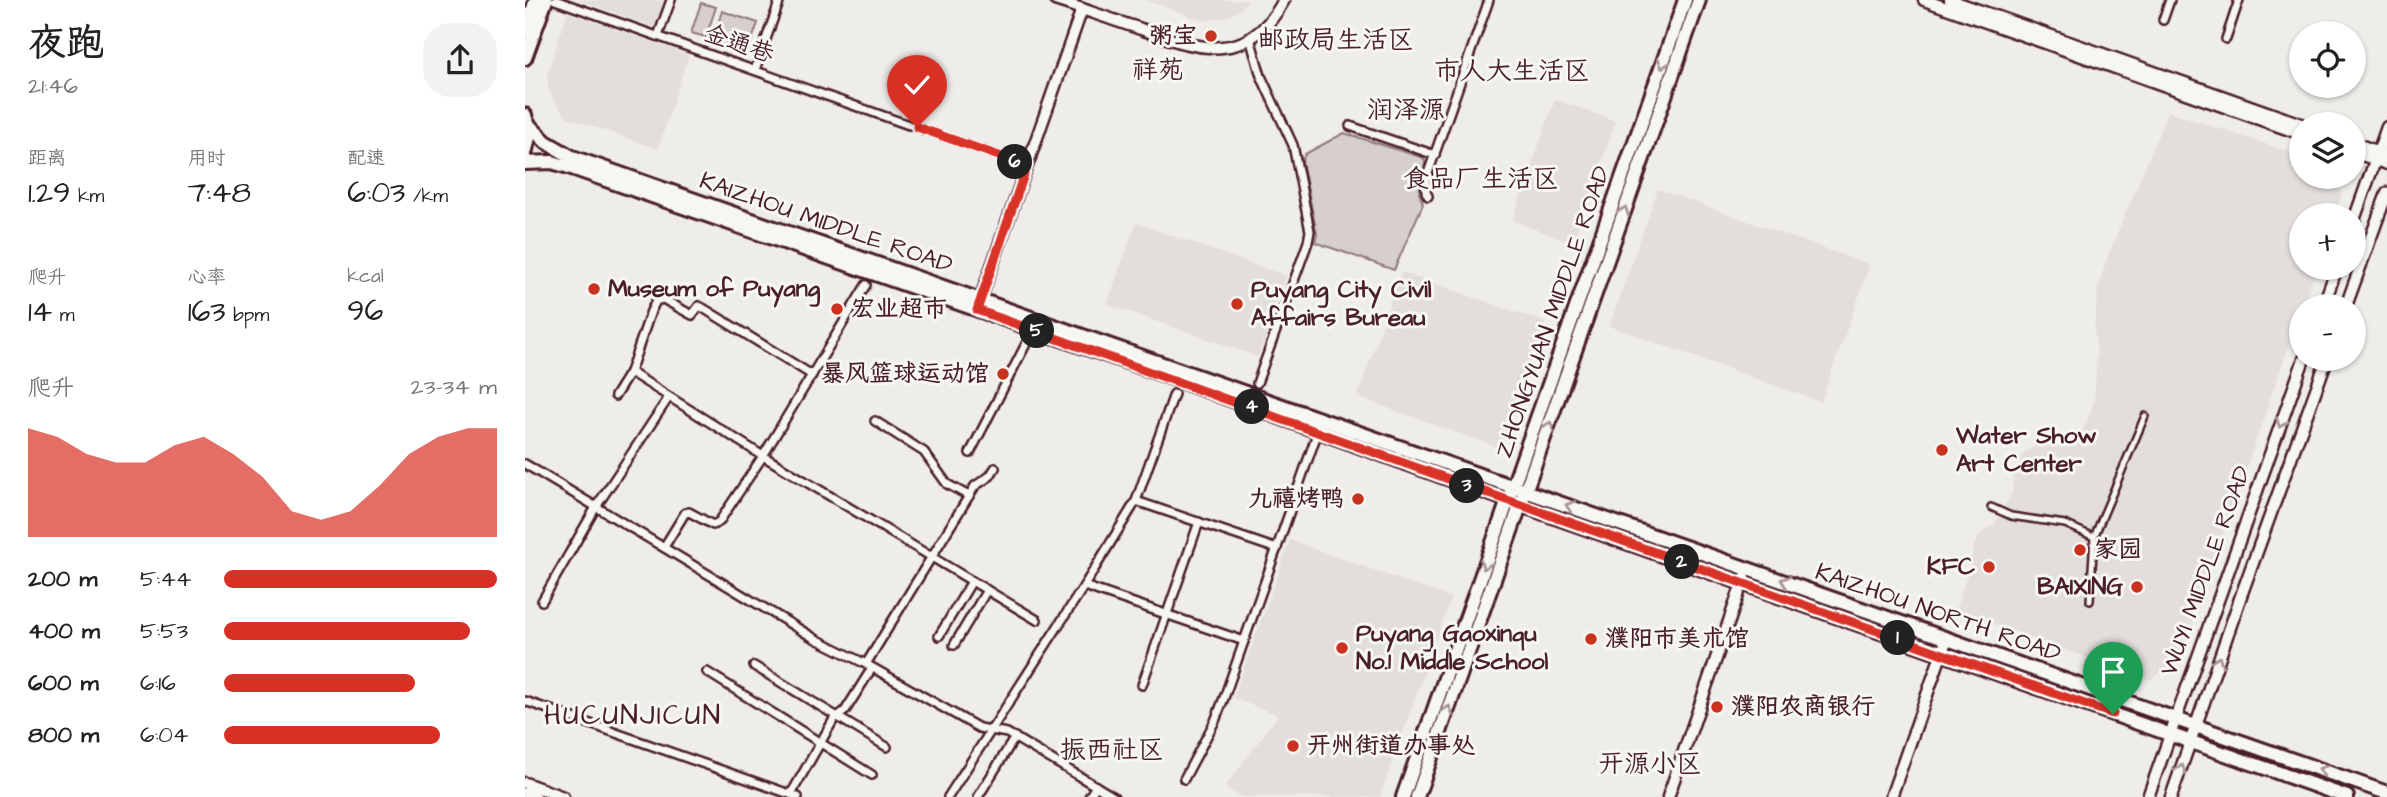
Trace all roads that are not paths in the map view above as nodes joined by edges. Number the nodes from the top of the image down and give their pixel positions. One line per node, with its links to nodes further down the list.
1 (536, 0): 17 (main road)
2 (545, 0): 21 (main road)
3 (555, 0): 18 (street, 金通巷)
4 (671, 0): 18 (street)
5 (780, 0): 22 (street)
6 (1055, 0): 15 (street)
7 (1284, 0): 19 (street)
8 (1489, 0): 29 (street)
9 (1685, 0): 56 (main road, ZHONGYUAN MIDDLE ROAD, one-way to 56)
10 (1699, 0): 56 (main road, ZHONGYUAN MIDDLE ROAD, one-way to 10)
11 (1924, 0): 27 (street)
12 (1950, 0): 24 (street)
13 (2170, 0): 16 (street)
14 (2239, 0): 20 (street)
15 (1082, 9): 19 (street); 33 (street)
16 (2163, 20)
17 (525, 31)
18 (658, 36): 22 (street, 金通巷)
19 (1250, 38): 45 (street)
20 (2226, 38)
21 (525, 58)
22 (755, 70): 33 (street, 金通巷)
23 (527, 120): 28 (main road); 39 (main road, KAIZHOU MIDDLE ROAD)
24 (2289, 120)
25 (1350, 126): 29 (street)
26 (2387, 127): 30 (street)
27 (2289, 130)
28 (525, 154)
29 (1434, 155): 35 (street)
30 (2380, 155): 32 (street); 36 (street)
31 (525, 163): 39 (main road, KAIZHOU MIDDLE ROAD)
32 (2387, 164)
33 (1027, 166): 39 (street)
34 (2387, 192): 38 (street)
35 (1428, 196)
36 (2361, 203)
37 (866, 285): 44 (street)
38 (2350, 294)
39 (978, 305): 51 (main road, KAIZHOU MIDDLE ROAD); 56 (main road, KAIZHOU MIDDLE ROAD)
40 (1027, 342): 52 (street)
41 (2300, 371): 87 (street, WUYI MIDDLE ROAD, one-way to 87)
42 (2323, 371): 88 (street, WUYI MIDDLE ROAD, one-way to 42)
43 (630, 372): 44 (street); 47 (street); 48 (street)
44 (812, 375): 53 (street)
45 (1257, 383)
46 (1174, 394): 58 (street)
47 (615, 396)
48 (669, 397): 53 (street); 60 (street)
49 (2145, 416): 63 (street)
50 (875, 421): 57 (street)
51 (1318, 432): 59 (main road, KAIZHOU MIDDLE ROAD); 65 (street)
52 (970, 453)
53 (763, 456): 64 (street); 66 (street)
54 (525, 464): 60 (street)
55 (995, 468): 57 (street)
56 (1520, 488): 59 (main road, ZHONGYUAN MIDDLE ROAD); 67 (main road, KAIZHOU NORTH ROAD, one-way to 56)
57 (969, 496): 66 (street)
58 (1136, 501): 62 (street); 70 (street)
59 (1515, 503): 69 (main road, KAIZHOU NORTH ROAD); 108 (main road, ZHONGYUAN MIDDLE ROAD, one-way to 108); 109 (main road, ZHONGYUAN MIDDLE ROAD, one-way to 59)
60 (596, 507): 64 (street); 72 (street)
61 (1991, 507): 63 (street)
62 (1199, 522): 65 (street); 74 (street)
63 (2094, 537): 73 (street)
64 (664, 547): 82 (street)
65 (1277, 549): 78 (street)
66 (932, 556): 68 (street); 82 (street)
67 (1748, 568): 69 (street); 77 (main road, KAIZHOU NORTH ROAD, one-way to 67)
68 (972, 581): 71 (street); 76 (street)
69 (1742, 583): 80 (main road, KAIZHOU NORTH ROAD); 110 (street)
70 (1084, 586): 74 (street); 89 (street)
71 (987, 590): 75 (street); 79 (street)
72 (541, 601)
73 (2090, 601)
74 (1167, 614): 78 (street); 84 (street)
75 (1037, 620)
76 (939, 636)
77 (1947, 638): 80 (street); 87 (main road, KAIZHOU NORTH ROAD)
78 (1244, 641): 96 (street)
79 (954, 645)
80 (1942, 653): 90 (main road, KAIZHOU NORTH ROAD); 111 (street)
81 (754, 666): 86 (street)
82 (869, 666): 86 (street); 89 (street)
83 (707, 672): 93 (street)
84 (1142, 685)
85 (525, 701): 101 (street)
86 (838, 717): 93 (street); 94 (street)
87 (2176, 718): 88 (main road, KAIZHOU NORTH ROAD); 90 (street, WUYI MIDDLE ROAD)
88 (2196, 726): 92 (street, WUYI MIDDLE ROAD); 100 (main road, KAIZHOU NORTH ROAD, one-way to 88)
89 (989, 732): 91 (street); 104 (street)
90 (2170, 734): 92 (main road, KAIZHOU NORTH ROAD); 112 (street, WUYI MIDDLE ROAD)
91 (1014, 737): 98 (street); 105 (street)
92 (2191, 741): 113 (street, WUYI MIDDLE ROAD, one-way to 92); 114 (main road, KAIZHOU NORTH ROAD)
93 (820, 743): 95 (street); 101 (street)
94 (887, 747)
95 (872, 775)
96 (1184, 779)
97 (525, 783): 103 (street)
98 (1096, 786): 106 (street); 107 (street)
99 (525, 793): 102 (street)
100 (2387, 793)
101 (794, 796)
102 (535, 797)
103 (563, 797)
104 (948, 797)
105 (978, 797)
106 (1089, 797)
107 (1114, 797)
108 (1403, 797)
109 (1417, 797)
110 (1668, 797)
111 (1891, 797)
112 (2148, 797)
113 (2171, 797)
114 (2347, 797)

